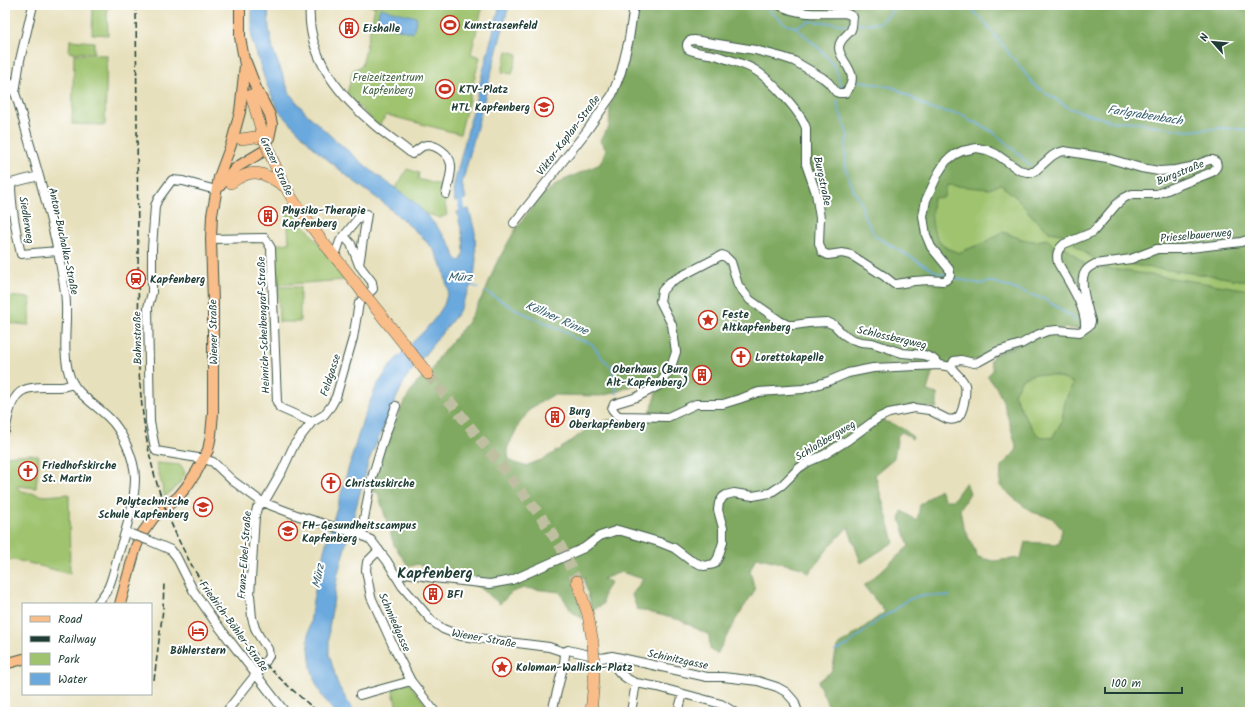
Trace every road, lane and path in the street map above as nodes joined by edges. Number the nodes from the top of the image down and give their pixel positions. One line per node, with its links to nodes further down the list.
1 (33, 5): 8 (street)
2 (240, 5): 6 (main road)
3 (310, 5): 18 (street)
4 (634, 5): 20 (street, Viktor-Kaplan-Straße)
5 (779, 5): 28 (street, Burgstraße)
6 (244, 60): 9 (main road, Grazer Straße); 11 (main road); 12 (main road)
7 (5, 74): 8 (street, Anton-Buchalka-Straße)
8 (15, 93): 15 (street, Anton-Buchalka-Straße)
9 (251, 95): 11 (highway, Grazer Straße)
10 (241, 139): 11 (highway); 12 (main road)
11 (267, 139): 13 (highway, Grazer Straße, bridge)
12 (231, 145): 17 (main road)
13 (266, 153): 14 (highway, Grazer Straße); 17 (main road)
14 (276, 175): 16 (highway); 24 (highway, Grazer Straße)
15 (39, 176): 25 (street, Anton-Buchalka-Straße); 25 (street, Siedlerweg)
16 (231, 183): 19 (main road)
17 (216, 190): 19 (main road, Wiener Straße); 36 (street, Bahnstraße)
18 (446, 194)
19 (214, 203): 22 (main road, Wiener Straße)
20 (514, 223)
21 (342, 238): 24 (street); 26 (street); 27 (street, Feldgasse); 27 (street)
22 (211, 239): 34 (street, Heinrich-Scheibengraf-Straße); 36 (main road, Wiener Straße)
23 (1250, 239): 28 (street, Prieselbauerweg)
24 (323, 241): 26 (highway, Grazer Straße)
25 (58, 251): 32 (street, Anton-Buchalka-Straße)
26 (336, 259): 31 (highway, Grazer Straße, bridge)
27 (359, 265): 34 (street, Feldgasse)
28 (1085, 328): 30 (street)
29 (940, 365): 29 (street, Schlossbergweg); 30 (street, Schlossbergweg)
30 (951, 367): 41 (street, Schloßbergweg)
31 (428, 374)
32 (72, 383): 35 (street); 38 (street, Anton-Buchalka-Straße)
33 (396, 406): 39 (street)
34 (312, 422): 37 (street, Feldgasse)
35 (5, 431)
36 (204, 459): 37 (street); 44 (main road, Wiener Straße)
37 (262, 502): 39 (street); 49 (street, Franz-Eibel-Straße)
38 (128, 532): 43 (street, Anton-Buchalka-Straße); 49 (street, Friedrich-Böhler-Straße, bridge)
39 (357, 534): 40 (street, Wiener Straße)
40 (379, 550): 41 (street, Wiener Straße); 50 (street, Schmiedgasse)
41 (397, 578): 45 (street, Wiener Straße)
42 (577, 580): 58 (highway, bridge)
43 (98, 603)
44 (120, 603)
45 (564, 652): 46 (street, Schinitzgasse); 57 (street)
46 (612, 656): 51 (street); 62 (street, Schinitzgasse)
47 (22, 659): 48 (main road)
48 (5, 664)
49 (256, 675): 54 (street, Franz-Eibel-Straße); 55 (street, Friedrich-Böhler-Straße)
50 (411, 682): 53 (street); 56 (street)
51 (636, 683): 52 (street); 59 (street)
52 (683, 694): 60 (street); 61 (street)
53 (360, 695)
54 (226, 712)
55 (285, 712)
56 (435, 712)
57 (552, 712)
58 (591, 712)
59 (631, 712)
60 (678, 712)
61 (734, 712)
62 (798, 712)

